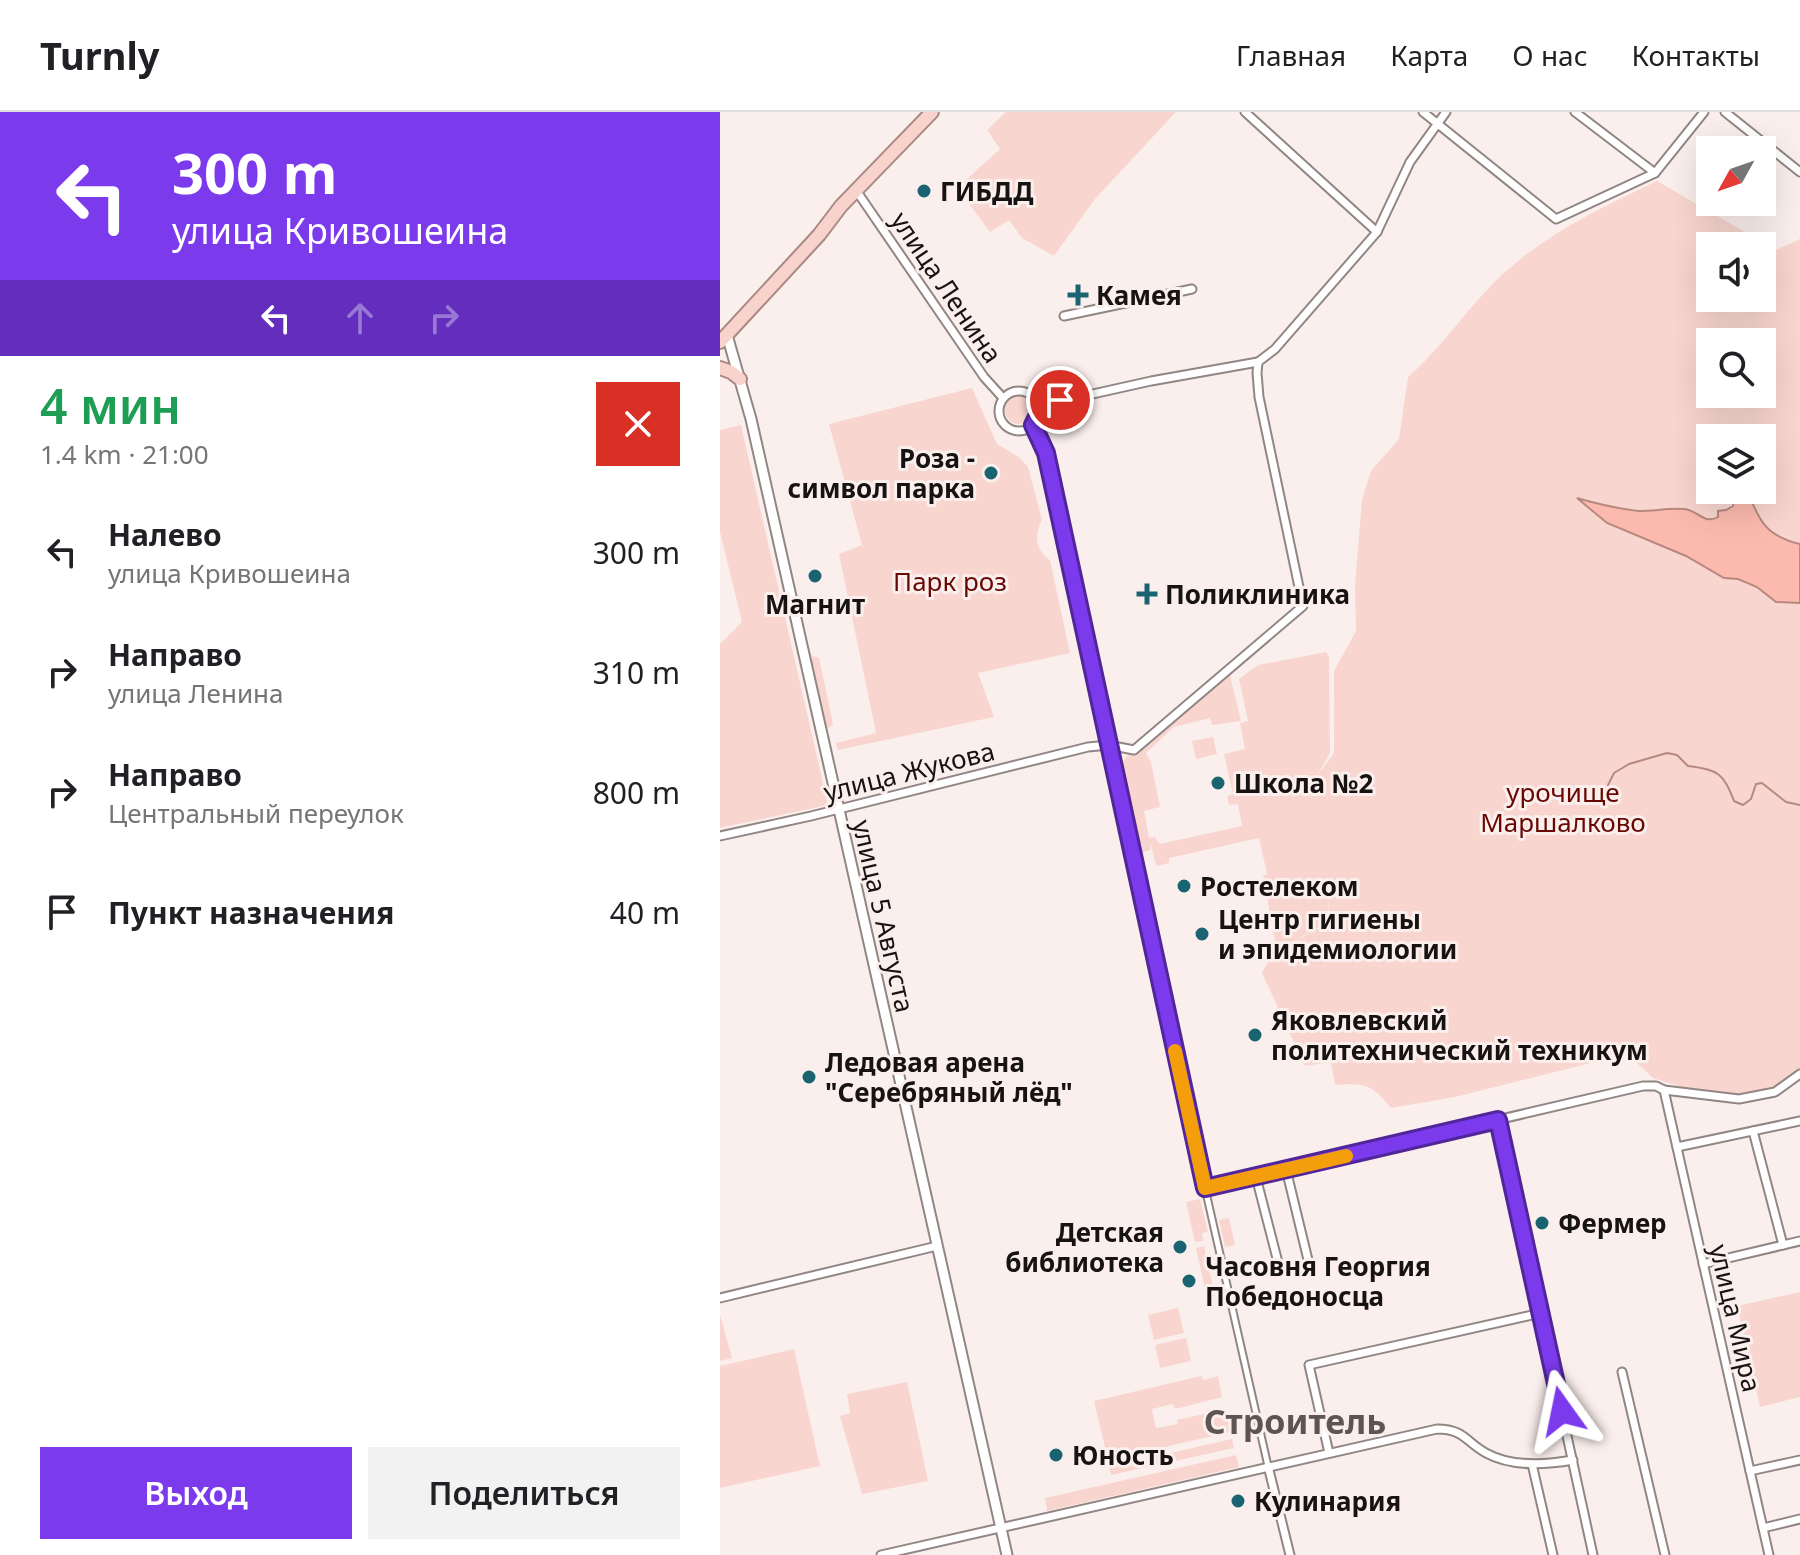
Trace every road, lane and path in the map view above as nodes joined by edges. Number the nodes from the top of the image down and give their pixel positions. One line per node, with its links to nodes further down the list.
1 (932, 112): 14 (highway)
2 (941, 112): 12 (highway)
3 (1245, 112): 13 (street)
4 (1423, 112): 9 (street)
5 (1446, 112): 9 (street)
6 (1575, 112): 11 (street)
7 (1704, 112): 11 (street)
8 (1725, 112): 10 (street)
9 (1437, 123): 11 (street); 13 (street)
10 (1800, 172)
11 (1655, 173)
12 (860, 196): 14 (highway); 21 (street, улица Ленина)
13 (1377, 232): 18 (street)
14 (819, 235): 17 (highway)
15 (1192, 289): 16 (street)
16 (1064, 316)
17 (724, 338): 20 (street, улица 5 Августа)
18 (1258, 362): 22 (street); 24 (street, улица Жукова)
19 (720, 368): 20 (highway)
20 (740, 379): 25 (street, улица 5 Августа)
21 (1003, 398): 22 (street); 23 (street)
22 (1039, 406): 23 (street)
23 (1033, 425): 24 (street)
24 (1108, 745): 25 (street, улица Жукова); 35 (street)
25 (838, 810): 26 (street, улица Жукова); 38 (street, улица 5 Августа)
26 (720, 836)
27 (1800, 1074): 28 (street)
28 (1664, 1090): 29 (street); 32 (street, улица Мира)
29 (1498, 1120): 33 (street); 41 (street)
30 (1800, 1121): 31 (street)
31 (1753, 1131): 32 (street); 37 (street)
32 (1677, 1147): 39 (street, улица Мира)
33 (1286, 1169): 34 (street); 34 (street)
34 (1256, 1177): 35 (street)
35 (1205, 1188): 47 (street)
36 (1800, 1241): 37 (street)
37 (1783, 1245): 39 (street)
38 (937, 1246): 40 (street); 50 (street, улица 5 Августа)
39 (1703, 1264): 48 (street, улица Мира)
40 (720, 1298)
41 (1541, 1313): 43 (street); 44 (street)
42 (1622, 1372): 57 (street)
43 (1329, 1453): 46 (street); 47 (street)
44 (1573, 1460): 46 (street); 56 (street)
45 (1800, 1460): 48 (street)
46 (1532, 1464): 55 (street)
47 (1268, 1466): 50 (street); 54 (street)
48 (1750, 1471): 51 (street, улица Мира)
49 (1800, 1519): 51 (street)
50 (1000, 1527): 52 (street); 53 (street, улица 5 Августа)
51 (1763, 1528): 58 (street, улица Мира)
52 (881, 1555)
53 (1007, 1555)
54 (1290, 1555)
55 (1553, 1555)
56 (1593, 1555)
57 (1665, 1555)
58 (1769, 1555)

